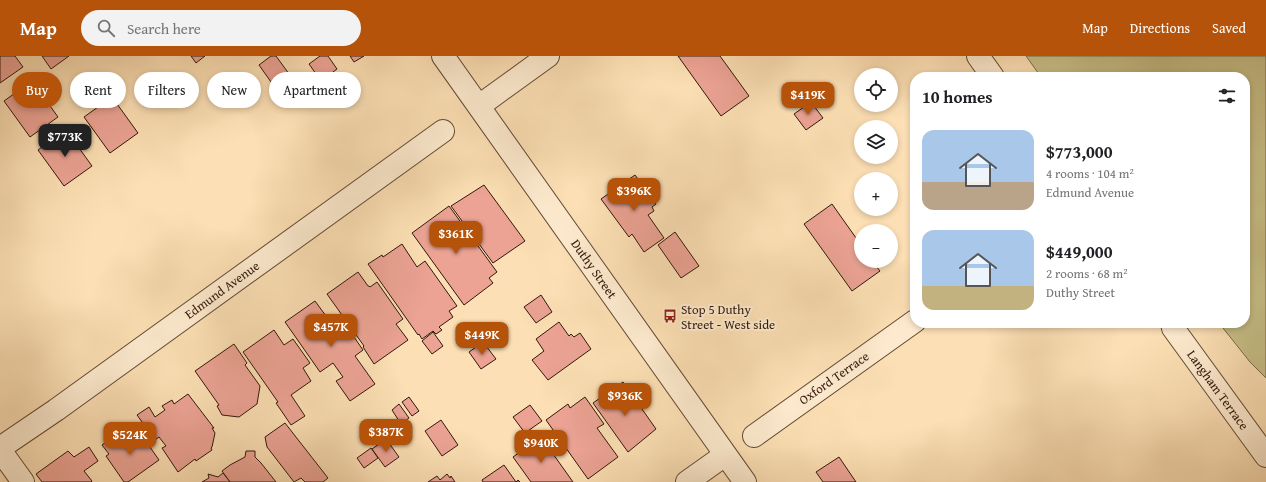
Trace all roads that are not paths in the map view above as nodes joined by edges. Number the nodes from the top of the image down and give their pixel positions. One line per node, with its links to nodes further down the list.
1 (443, 56): 5 (street, Duthy Street)
2 (548, 56): 5 (street)
3 (978, 56): 4 (street)
4 (989, 72)
5 (479, 106): 11 (street, Duthy Street)
6 (443, 131): 10 (street, Edmund Avenue)
7 (910, 325): 9 (street, Oxford Terrace)
8 (1173, 328): 12 (street, Langham Terrace)
9 (754, 436)
10 (0, 449): 13 (street)
11 (726, 455): 14 (street); 15 (street, Duthy Street)
12 (1266, 456)
13 (23, 482)
14 (687, 482)
15 (746, 482)

